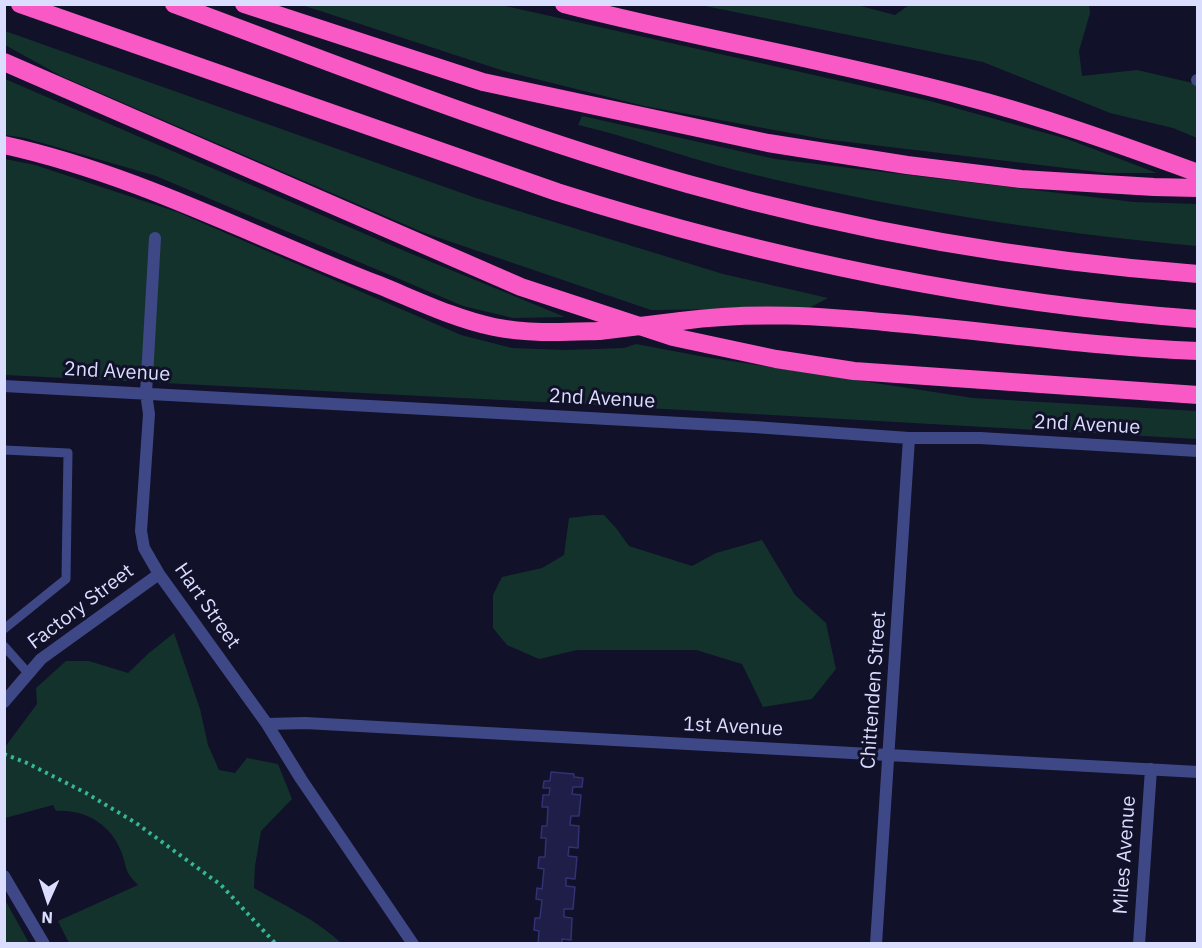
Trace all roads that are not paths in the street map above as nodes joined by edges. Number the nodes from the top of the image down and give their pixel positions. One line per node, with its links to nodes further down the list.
1 (20, 4): 11 (highway)
2 (174, 4): 10 (highway)
3 (244, 4): 8 (highway)
4 (564, 4): 7 (highway)
5 (4, 62): 15 (highway)
6 (4, 145): 12 (highway, bridge)
7 (1197, 173)
8 (1197, 188)
9 (155, 238): 14 (street, Hart Street)
10 (1197, 274)
11 (1197, 320)
12 (1197, 351)
13 (4, 386): 14 (street, 2nd Avenue)
14 (146, 393): 16 (street, 2nd Avenue); 19 (street, Hart Street)
15 (1197, 395)
16 (909, 438): 18 (street, 2nd Avenue); 25 (street, Chittenden Street)
17 (4, 450): 20 (lane)
18 (1197, 451)
19 (159, 574): 22 (street, Factory Street); 24 (street, Hart Street)
20 (4, 629)
21 (4, 646): 22 (lane)
22 (28, 673): 23 (street, Factory Street)
23 (4, 702)
24 (267, 724): 25 (street, 1st Avenue); 30 (street, Hart Street)
25 (888, 755): 26 (street, 1st Avenue); 31 (street, Chittenden Street)
26 (1151, 770): 27 (street, 1st Avenue); 32 (street, Miles Avenue)
27 (1197, 772)
28 (4, 876): 29 (street)
29 (44, 944)
30 (413, 944)
31 (876, 944)
32 (1139, 944)

